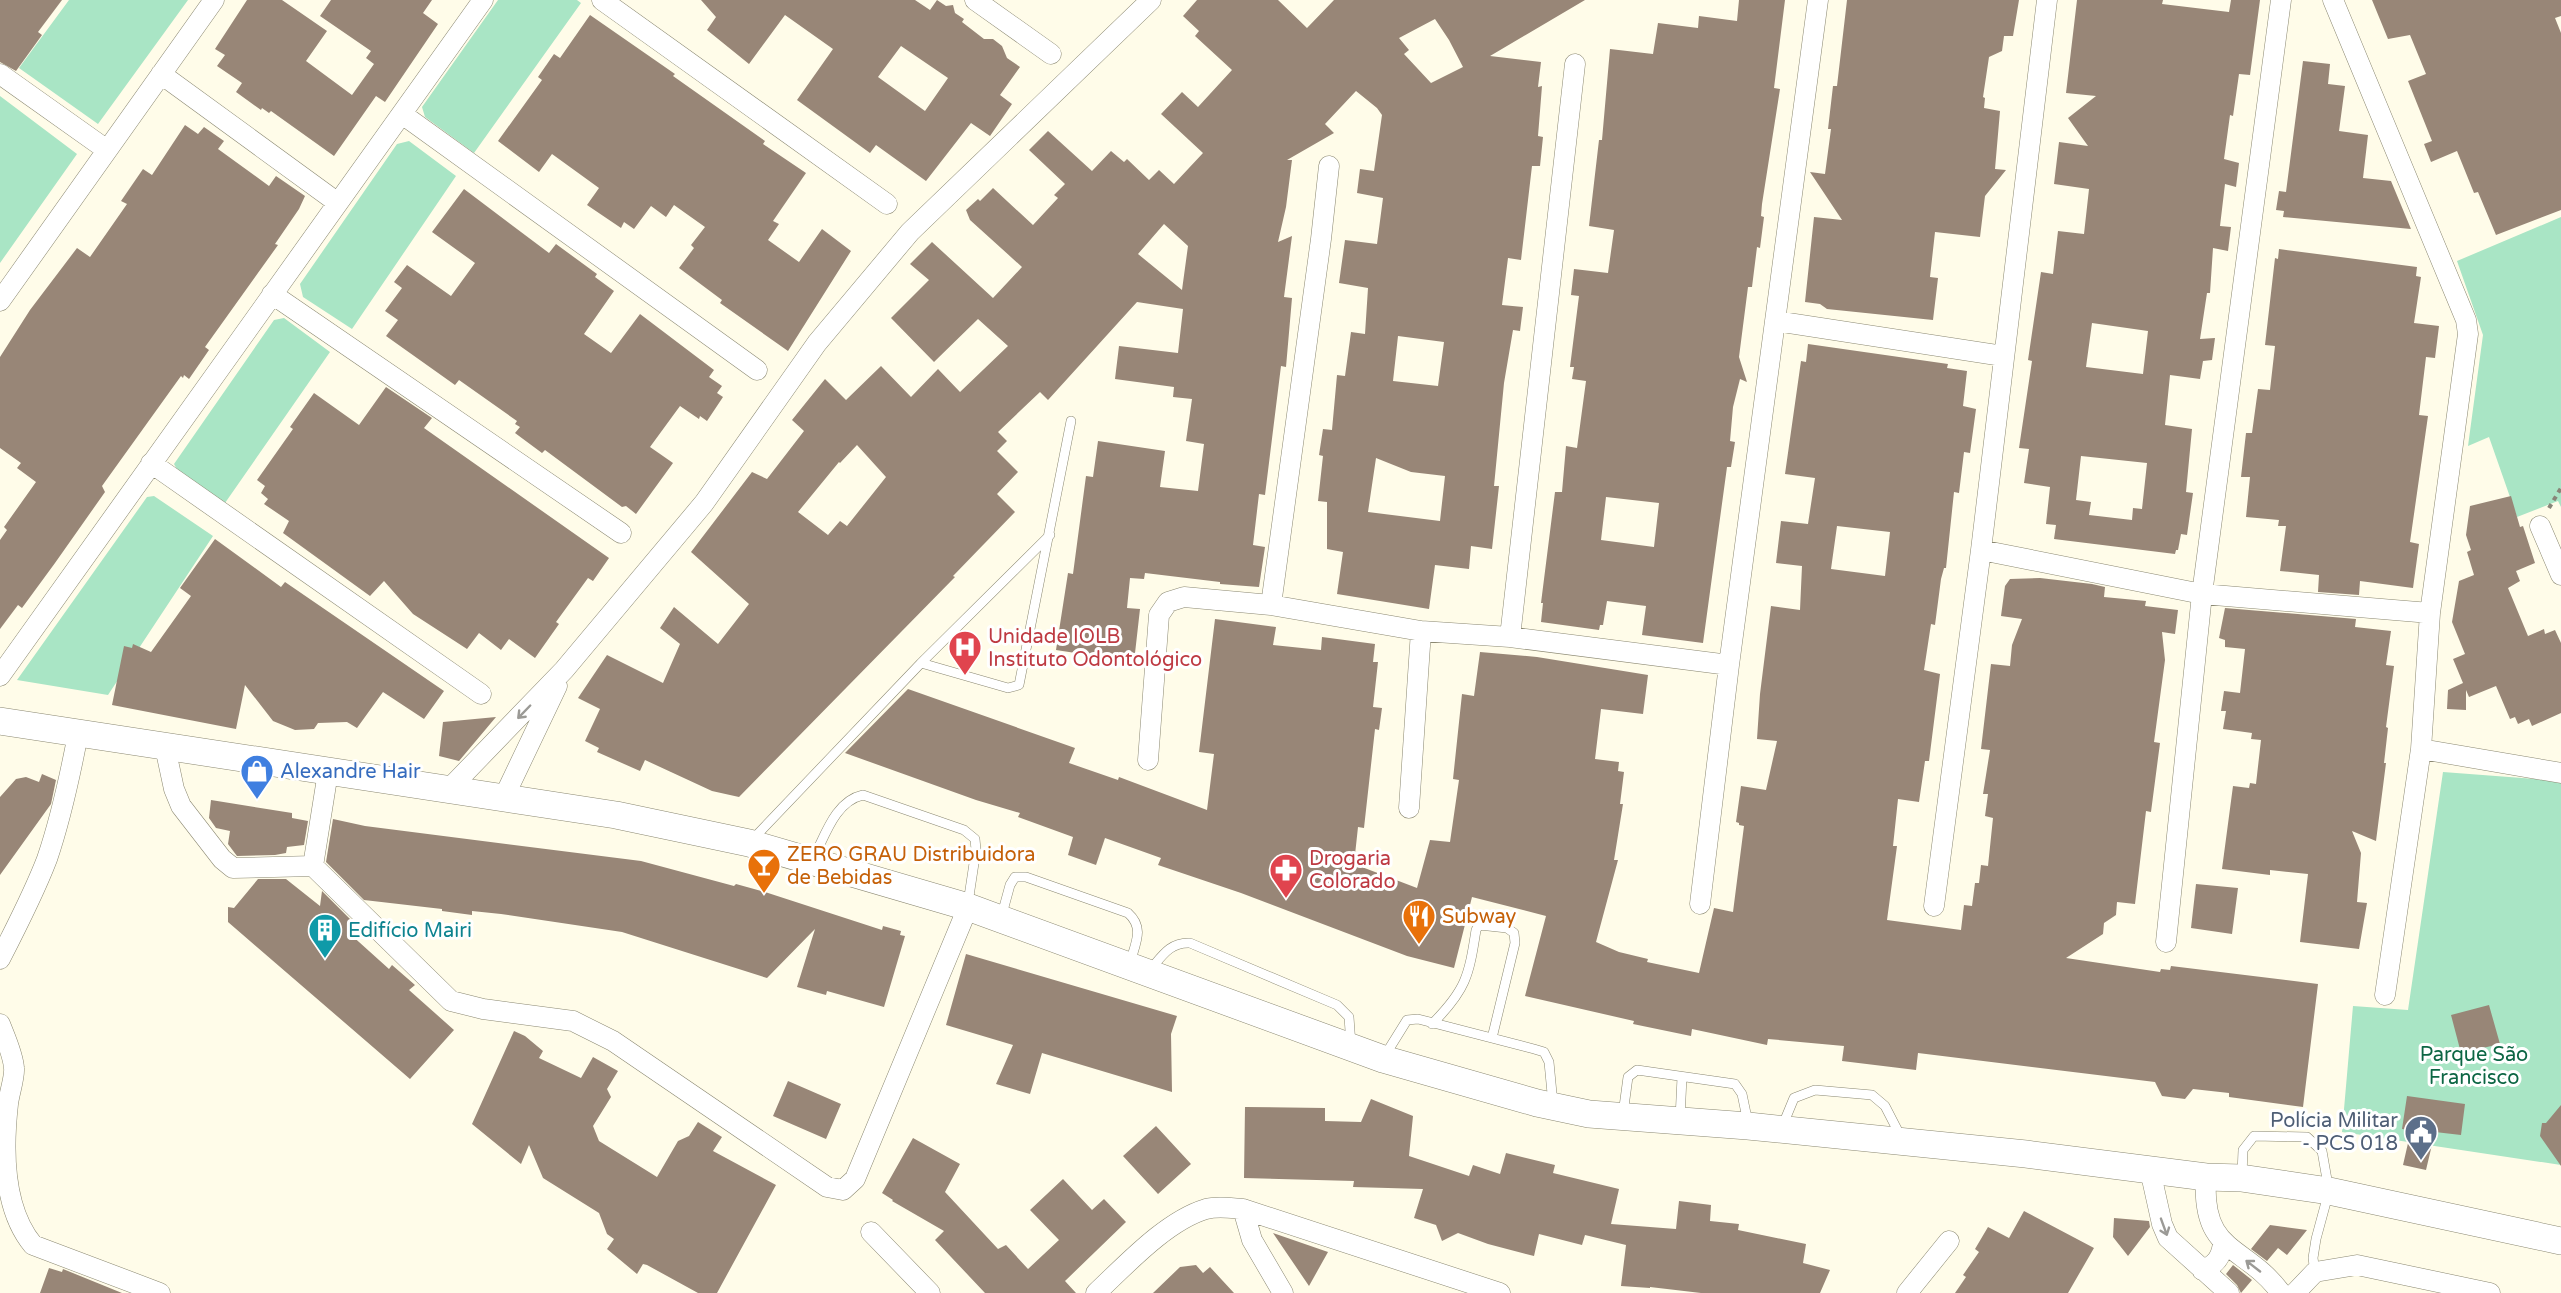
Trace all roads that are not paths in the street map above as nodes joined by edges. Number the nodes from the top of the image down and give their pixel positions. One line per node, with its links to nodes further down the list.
1 (214, 0): 13 (street)
2 (483, 0): 14 (street)
3 (602, 0): 18 (street)
4 (975, 0): 10 (street)
5 (1151, 0): 38 (street)
6 (1818, 0): 21 (street)
7 (2046, 0): 22 (street)
8 (2281, 0): 31 (street)
9 (2333, 0): 33 (street)
10 (1051, 54)
11 (1575, 64): 35 (street)
12 (0, 74): 15 (street)
13 (161, 74): 15 (street); 17 (street)
14 (402, 114): 17 (street); 23 (street)
15 (107, 150): 20 (street)
16 (1329, 166): 32 (street)
17 (338, 203): 19 (street)
18 (887, 204)
19 (272, 294): 25 (street); 27 (street)
20 (0, 301)
21 (1775, 321): 22 (street); 37 (street)
22 (2003, 356): 29 (street)
23 (757, 370)
24 (1071, 421): 28 (lane)
25 (151, 463): 39 (street); 40 (street)
26 (2540, 526): 30 (street)
27 (621, 533)
28 (1050, 535): 36 (lane); 36 (lane)
29 (1981, 550): 31 (street); 55 (street)
30 (2561, 575)
31 (2202, 594): 33 (street); 58 (street)
32 (1271, 605): 34 (street); 45 (street)
33 (2430, 613): 44 (street)
34 (1421, 631): 35 (street); 50 (street)
35 (1510, 637): 37 (street)
36 (921, 663): 51 (lane)
37 (1729, 665): 54 (street)
38 (564, 670): 48 (street, one-way to 48); 49 (street)
39 (0, 676)
40 (481, 694)
41 (0, 721): 42 (street)
42 (78, 734): 43 (street); 59 (street)
43 (165, 747): 46 (street); 53 (street)
44 (2421, 748): 47 (street); 61 (street)
45 (1148, 760)
46 (328, 772): 48 (street); 53 (street)
47 (2561, 773)
48 (450, 788): 49 (street)
49 (504, 797): 51 (street)
50 (1409, 808)
51 (749, 843): 52 (street)
52 (812, 861): 56 (street); 56 (lane)
53 (312, 866): 56 (street)
54 (1700, 904)
55 (1934, 906)
56 (968, 907): 57 (street)
57 (1000, 919): 60 (street); 60 (lane)
58 (2166, 942)
59 (0, 959)
60 (1138, 969): 65 (street); 65 (lane)
61 (2385, 995)
62 (0, 1024): 85 (street)
63 (1432, 1024): 64 (lane); 64 (lane); 66 (lane)
64 (1492, 1038): 68 (lane)
65 (1351, 1047): 66 (street)
66 (1383, 1059): 68 (street)
67 (1682, 1077): 69 (lane); 70 (lane); 71 (lane)
68 (1554, 1106): 69 (street)
69 (1623, 1117): 70 (street)
70 (1680, 1121): 71 (street)
71 (1748, 1126): 72 (street)
72 (1781, 1129): 73 (street); 73 (lane)
73 (1903, 1142): 74 (street)
74 (2150, 1170): 75 (street); 83 (street, one-way to 83)
75 (2206, 1177): 76 (street); 82 (street)
76 (2241, 1178): 77 (street); 77 (lane)
77 (2330, 1191): 81 (street); 84 (lane)
78 (1243, 1209): 87 (street); 88 (street); 89 (street)
79 (871, 1232): 86 (street)
80 (1949, 1241): 90 (street)
81 (2561, 1241)
82 (2223, 1242): 83 (street); 92 (street, one-way to 82)
83 (2202, 1270): 91 (street)
84 (2315, 1272): 93 (street); 94 (street)
85 (160, 1293)
86 (930, 1293)
87 (1096, 1293)
88 (1284, 1293)
89 (1500, 1293)
90 (1907, 1293)
91 (2229, 1293)
92 (2281, 1293)
93 (2295, 1293)
94 (2490, 1293)

